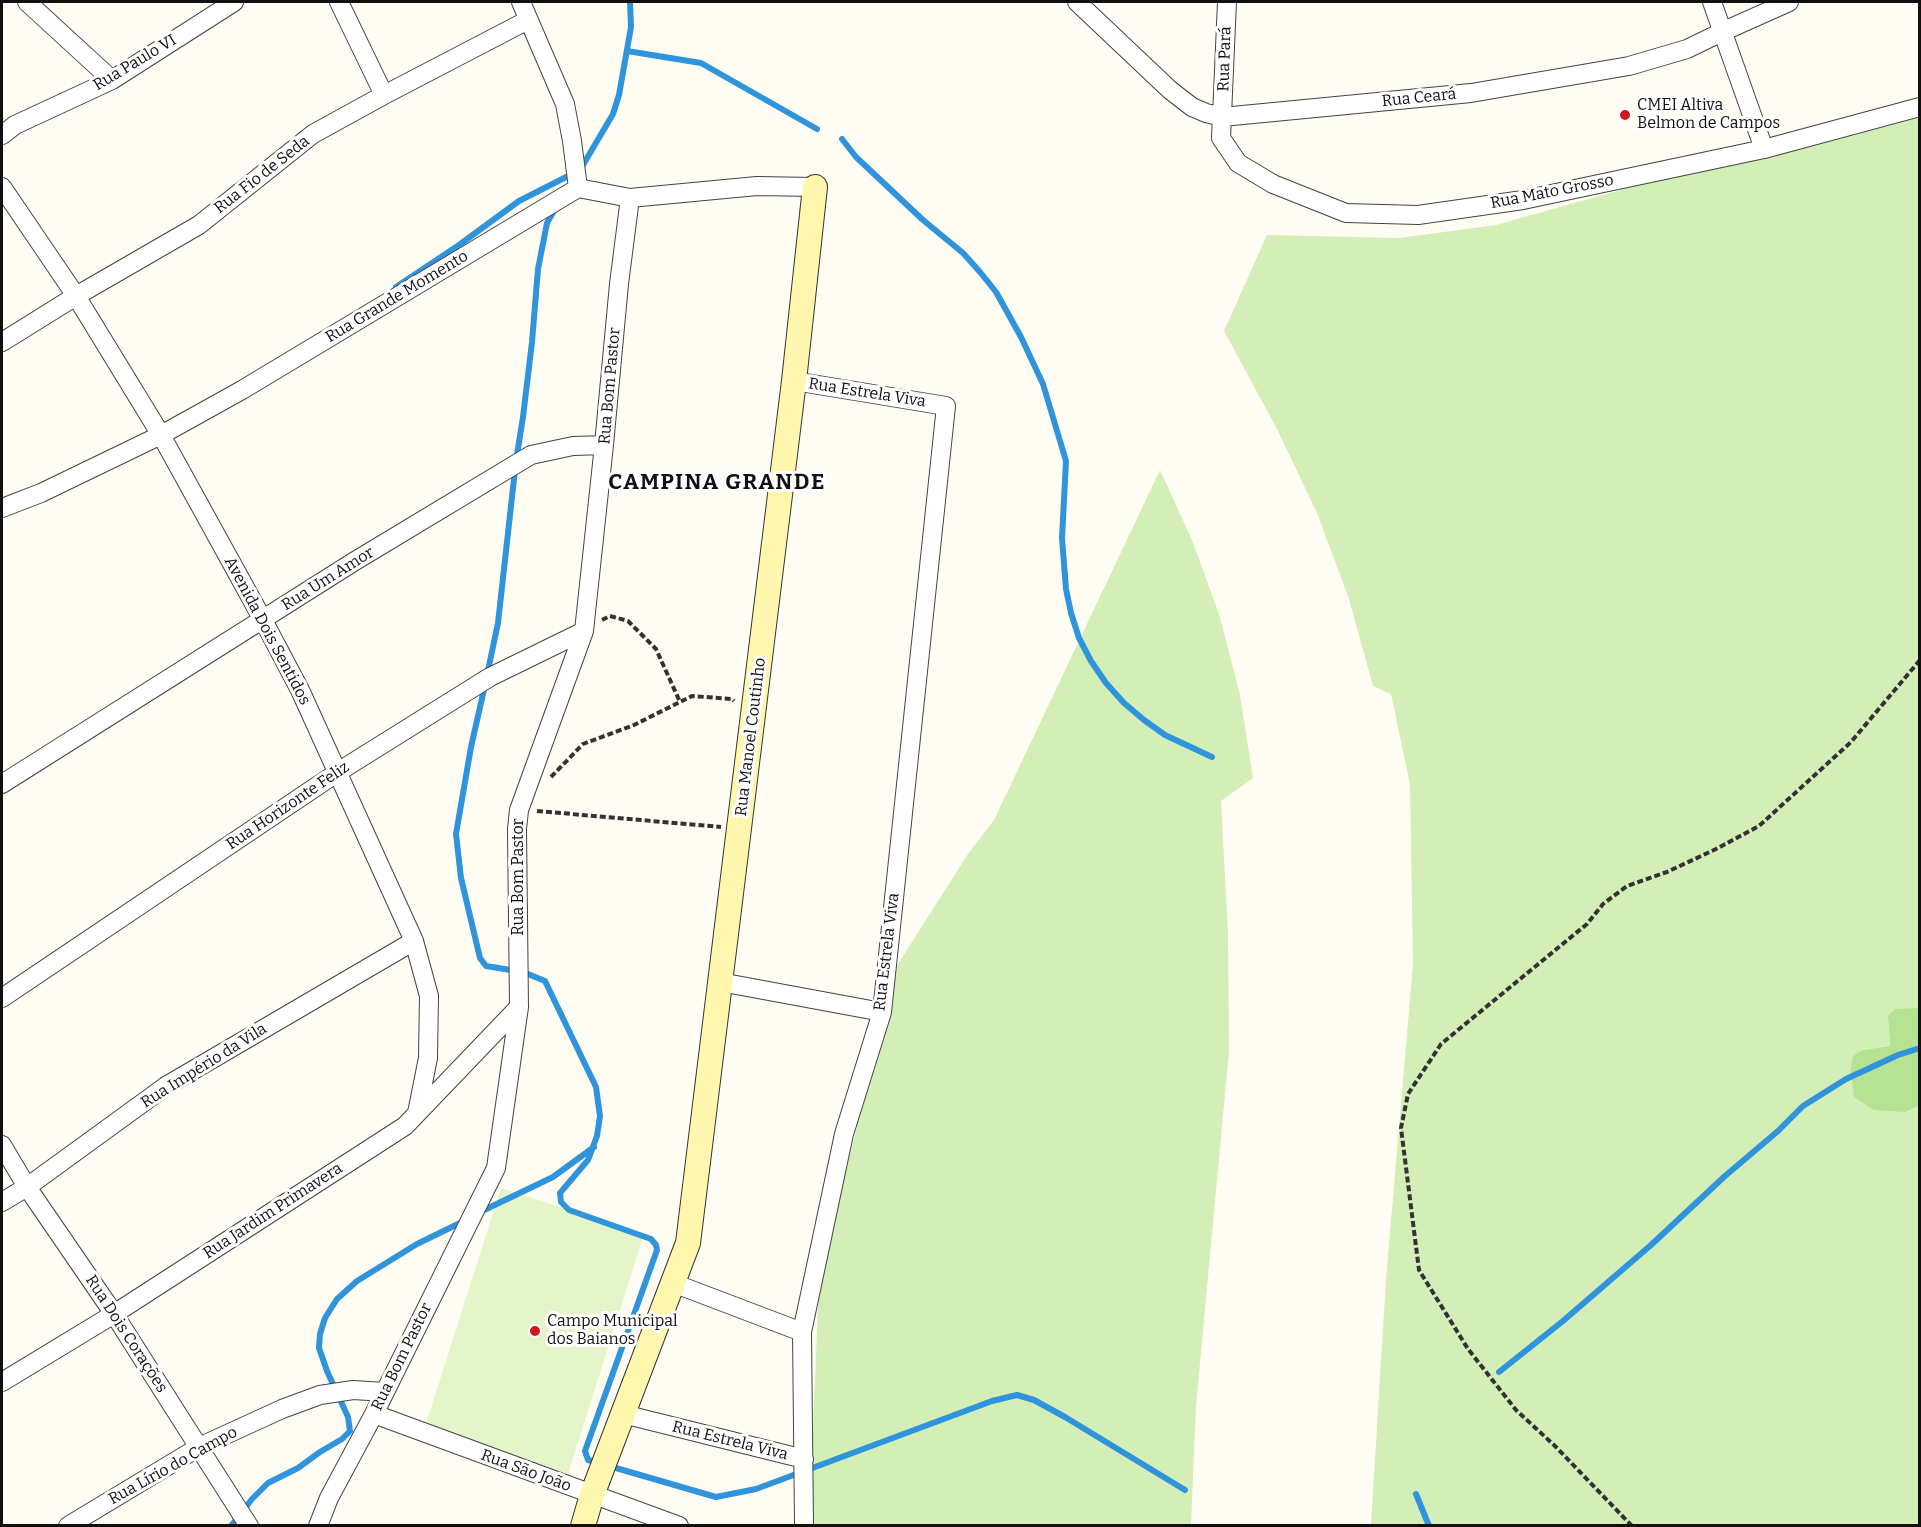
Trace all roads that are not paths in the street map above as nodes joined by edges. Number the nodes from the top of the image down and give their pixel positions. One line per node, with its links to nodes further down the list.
1 (27, 2): 11 (street)
2 (234, 2): 11 (street, Rua Paulo VI)
3 (339, 2): 12 (street)
4 (521, 2): 9 (street)
5 (1077, 2): 14 (street, Rua Ceará)
6 (1227, 2): 14 (street, Rua Pará)
7 (1712, 2): 10 (street)
8 (1789, 2): 10 (street, Rua Ceará)
9 (528, 20): 12 (street, Rua Fio de Seda); 18 (street)
10 (1724, 31): 14 (street, Rua Ceará); 16 (street)
11 (111, 80): 15 (street, Rua Paulo VI)
12 (384, 95): 21 (street, Rua Fio de Seda)
13 (1920, 106): 16 (street, Rua Mato Grosso)
14 (1222, 117): 16 (street, Rua Mato Grosso)
15 (2, 135)
16 (1764, 149)
17 (2, 187): 21 (street, Avenida Dois Sentidos)
18 (578, 188): 20 (street); 24 (street, Rua Grande Momento)
19 (815, 188): 20 (street); 23 (street, Rua Manoel Coutinho)
20 (630, 198): 25 (street, Rua Bom Pastor)
21 (76, 296): 22 (street, Rua Fio de Seda); 24 (street, Avenida Dois Sentidos)
22 (2, 342)
23 (794, 381): 32 (street, Rua Manoel Coutinho); 35 (street, Rua Estrela Viva)
24 (161, 435): 26 (street, Rua Grande Momento); 27 (street, Avenida Dois Sentidos)
25 (604, 445): 27 (street, Rua Um Amor); 28 (street, Rua Bom Pastor)
26 (2, 508)
27 (263, 620): 29 (street, Avenida Dois Sentidos); 30 (street, Rua Um Amor)
28 (584, 631): 29 (street, Rua Horizonte Feliz); 34 (street, Rua Bom Pastor)
29 (338, 772): 31 (street, Avenida Dois Sentidos); 33 (street, Rua Horizonte Feliz)
30 (2, 784)
31 (414, 941): 36 (street, Avenida Dois Sentidos); 38 (street, Rua Império da Vila)
32 (720, 982): 35 (street); 40 (street, Rua Manoel Coutinho)
33 (2, 998)
34 (519, 1007): 36 (street, Rua Jardim Primavera); 44 (street, Rua Bom Pastor)
35 (882, 1012): 42 (street, Rua Estrela Viva)
36 (417, 1113): 41 (street, Rua Jardim Primavera)
37 (2, 1145): 38 (street, Rua Dois Corações)
38 (27, 1187): 39 (street, Rua Império da Vila); 41 (street, Rua Dois Corações)
39 (2, 1202)
40 (673, 1283): 42 (street); 46 (street, Rua Manoel Coutinho)
41 (114, 1314): 43 (street, Rua Jardim Primavera); 47 (street, Rua Dois Corações)
42 (802, 1332): 48 (street, Rua Estrela Viva)
43 (2, 1382)
44 (385, 1392): 45 (street, Rua Bom Pastor); 47 (street, Rua Lírio do Campo)
45 (374, 1414): 49 (street, Rua São João); 52 (street, Rua Bom Pastor)
46 (623, 1414): 48 (street, Rua Estrela Viva); 49 (street, Rua Manoel Coutinho)
47 (199, 1447): 50 (street, Rua Lírio do Campo); 51 (street, Rua Dois Corações)
48 (804, 1459): 55 (street)
49 (592, 1495): 53 (street, Rua Manoel Coutinho); 54 (street, Rua São João)
50 (68, 1526)
51 (249, 1526)
52 (318, 1526)
53 (582, 1526)
54 (679, 1526)
55 (804, 1526)

